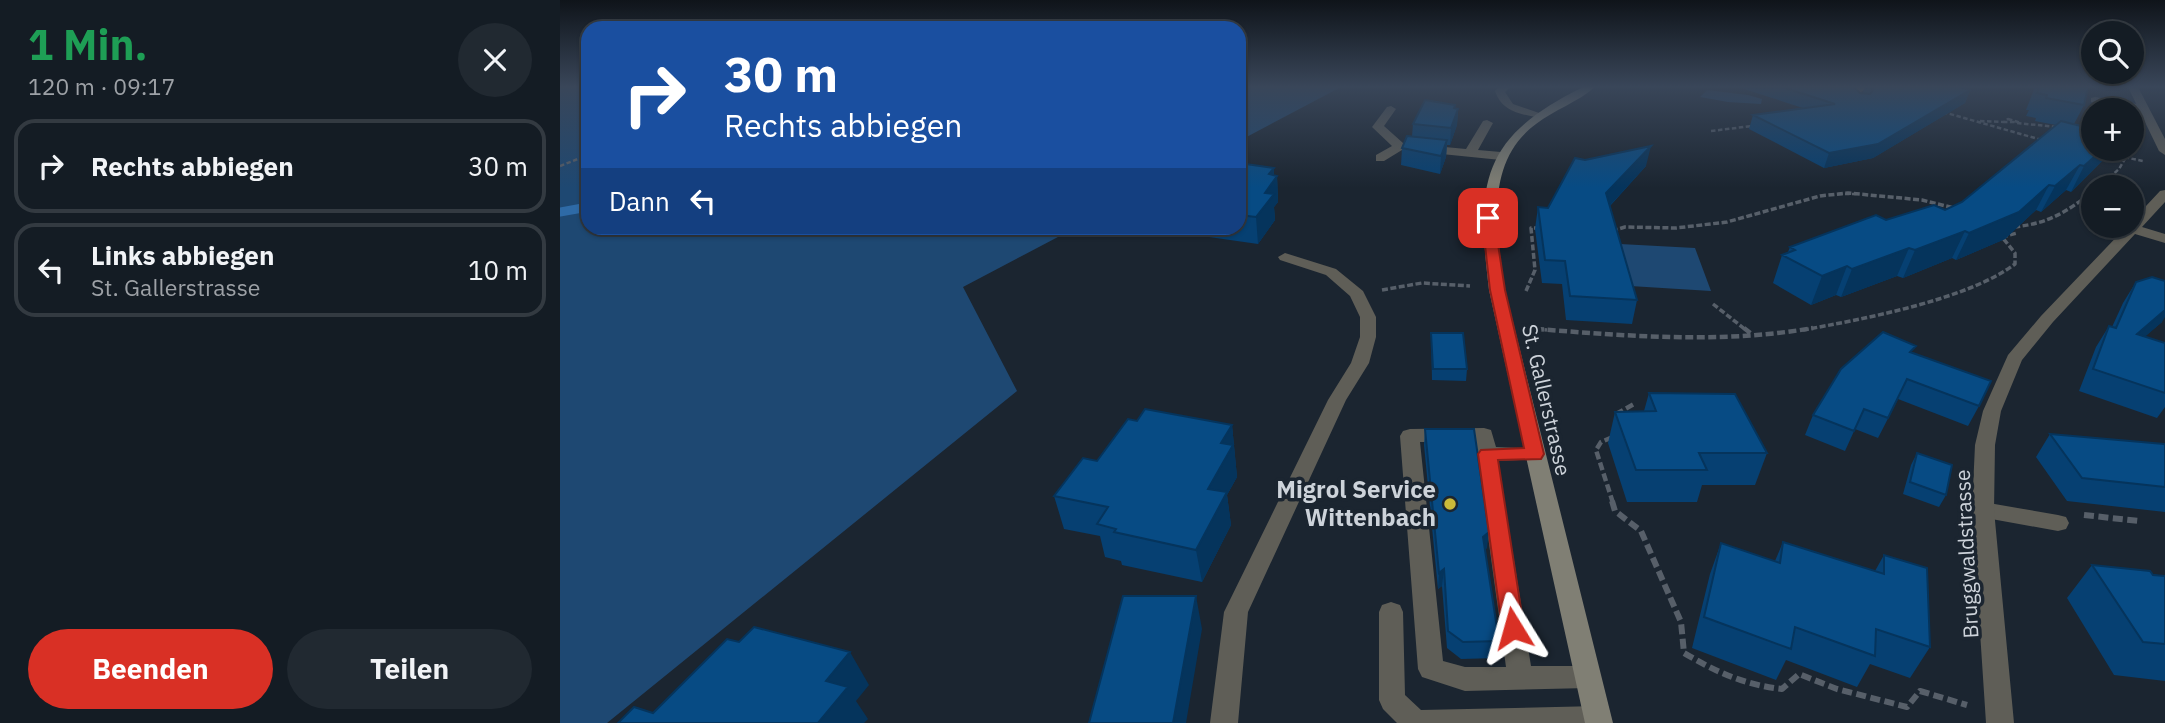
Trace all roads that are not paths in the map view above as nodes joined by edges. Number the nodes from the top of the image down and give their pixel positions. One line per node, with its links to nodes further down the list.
1 (1383, 121): 5 (street)
2 (1532, 121): 8 (main road, St. Gallerstrasse)
3 (2150, 121): 6 (street)
4 (1487, 122): 7 (street)
5 (1400, 146): 7 (street); 9 (street)
6 (2165, 151)
7 (1470, 153): 8 (street)
8 (1501, 156): 17 (main road, St. Gallerstrasse)
9 (1380, 158)
10 (2165, 194): 11 (street, Bruggwaldstrasse)
11 (2144, 218)
12 (2144, 232): 14 (street)
13 (2125, 238): 18 (street, Bruggwaldstrasse)
14 (2165, 239)
15 (1284, 257): 24 (street)
16 (1488, 454): 17 (street); 22 (street); 22 (street)
17 (1535, 454): 21 (main road, St. Gallerstrasse)
18 (1983, 510): 19 (street); 25 (street, Bruggwaldstrasse)
19 (2058, 523)
20 (1391, 612): 23 (street)
21 (1588, 677): 22 (street); 23 (main road, St. Gallerstrasse)
22 (1520, 678)
23 (1599, 721)
24 (1224, 723)
25 (2000, 723)

